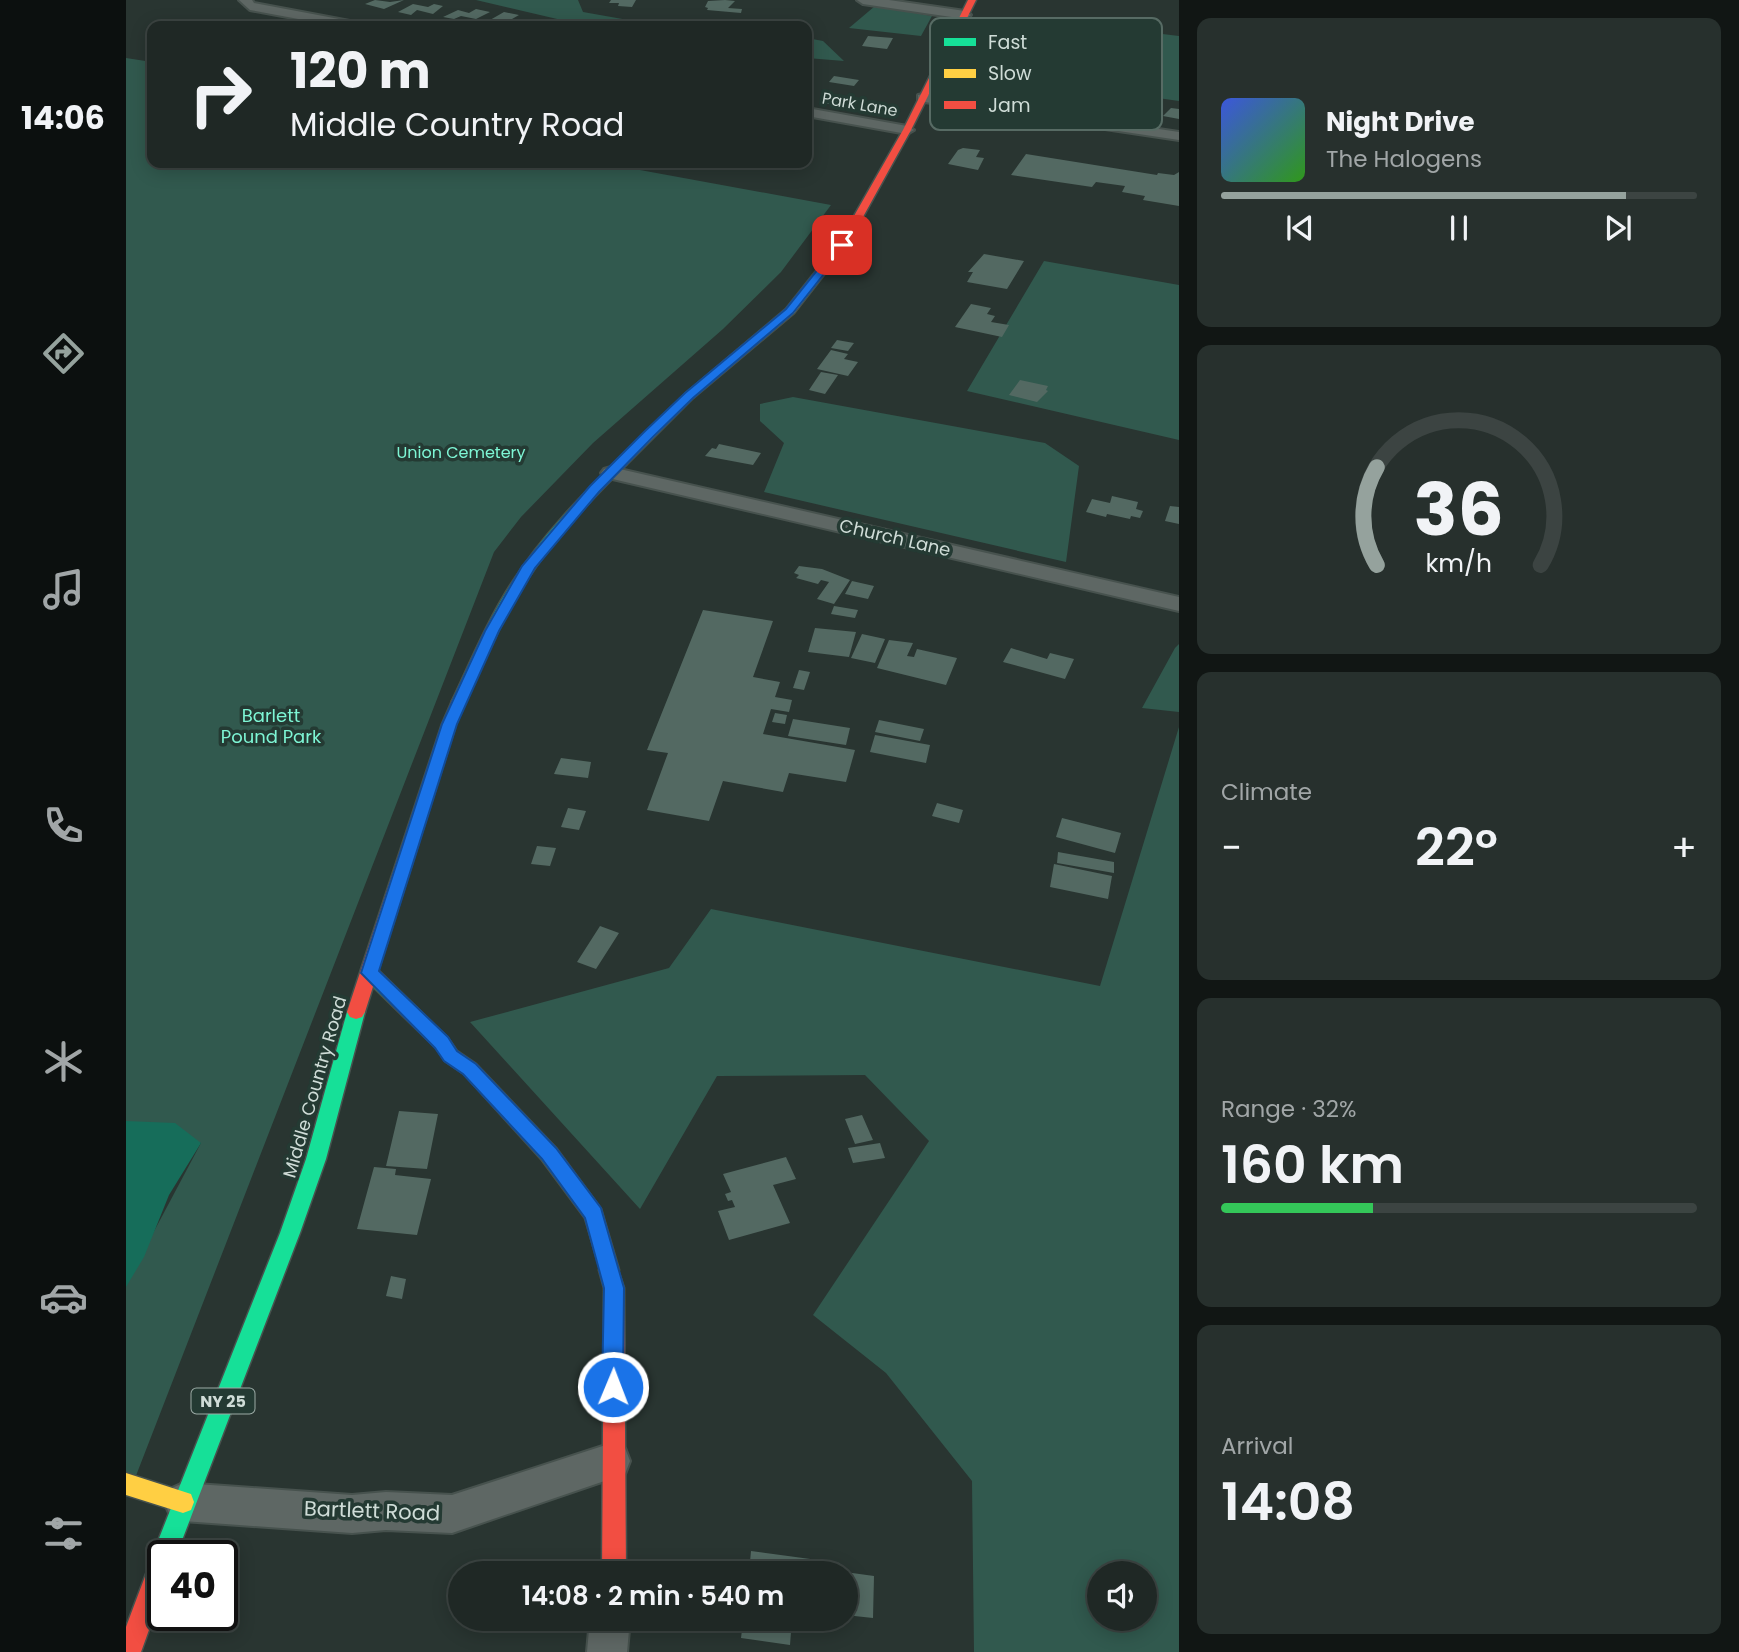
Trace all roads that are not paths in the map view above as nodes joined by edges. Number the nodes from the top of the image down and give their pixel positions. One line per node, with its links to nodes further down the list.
1 (245, 0): 4 (street)
2 (863, 0): 3 (street)
3 (969, 7)
4 (329, 21)
5 (930, 84): 6 (main road, Middle Country Road / NY 25)
6 (923, 98): 7 (street); 9 (main road, Middle Country Road / NY 25)
7 (930, 99)
8 (812, 113): 9 (street, Park Lane)
9 (907, 130): 12 (main road, Middle Country Road / NY 25)
10 (1139, 130): 11 (street)
11 (1179, 136)
12 (611, 473): 13 (street, Church Lane); 14 (main road, Middle Country Road / NY 25)
13 (1179, 604)
14 (370, 973): 15 (main road); 17 (main road, Middle Country Road / NY 25)
15 (612, 1461): 17 (street, Bartlett Road); 19 (main road)
16 (126, 1484): 17 (main road, Bartlett Road)
17 (183, 1502): 18 (main road, Middle Country Road / NY 25)
18 (169, 1540)
19 (615, 1561)
20 (147, 1602): 22 (main road, Middle Country Road / NY 25)
21 (609, 1631): 23 (street)
22 (129, 1652)
23 (607, 1652)

